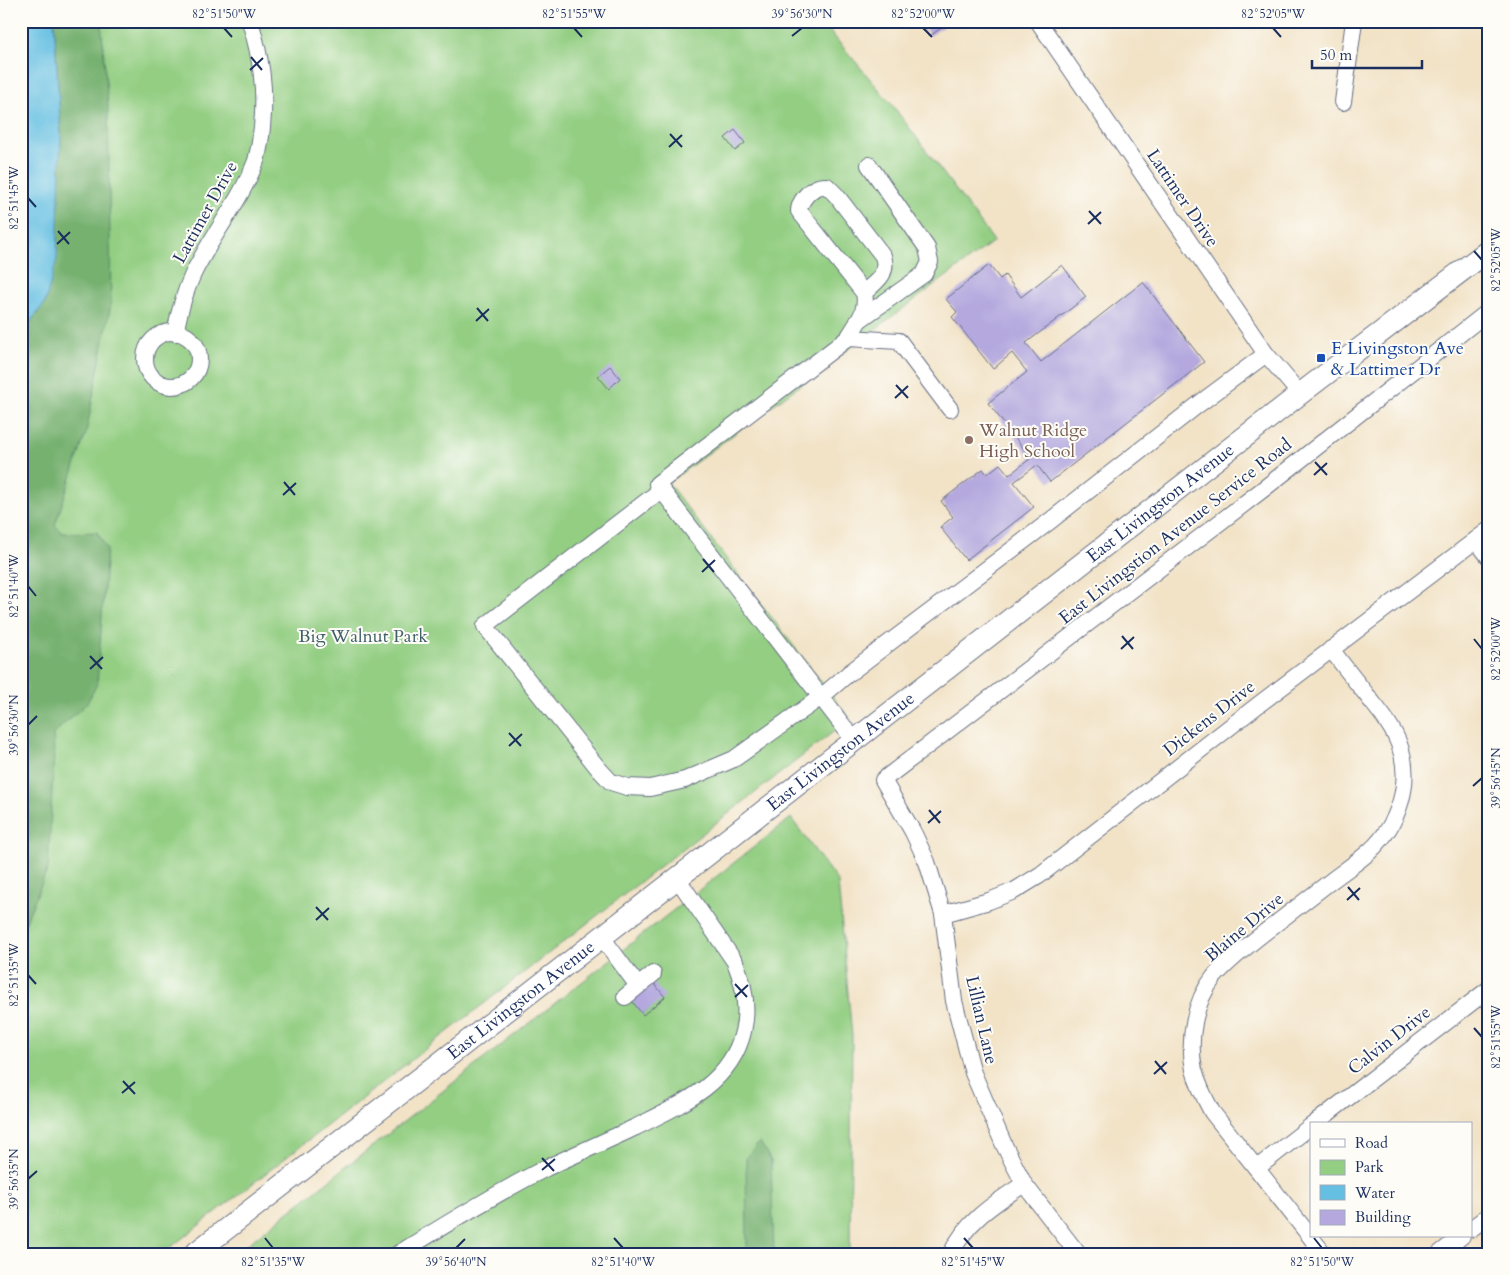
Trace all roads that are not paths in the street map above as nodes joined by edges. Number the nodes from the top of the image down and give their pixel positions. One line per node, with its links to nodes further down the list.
1 (250, 21): 10 (street, Lattimer Drive)
2 (1038, 21): 12 (street, Lattimer Drive)
3 (1354, 21): 4 (street)
4 (1342, 102)
5 (869, 165): 9 (street)
6 (1488, 252): 13 (main road, East Livingston Avenue)
7 (864, 293): 7 (street); 9 (street)
8 (1489, 311): 21 (street, East Livingstion Avenue Service Road)
9 (858, 322): 11 (street)
10 (175, 333)
11 (848, 338): 14 (street); 15 (street)
12 (1266, 354): 13 (street, Lattimer Drive); 19 (street)
13 (1300, 394): 20 (main road, East Livingston Avenue)
14 (950, 409)
15 (661, 490): 19 (street); 19 (street)
16 (1482, 535): 17 (street); 18 (street, Dickens Drive)
17 (1489, 557)
18 (1331, 649): 23 (street, Dickens Drive); 31 (street, Blaine Drive)
19 (821, 697): 20 (street)
20 (854, 740): 22 (main road, East Livingston Avenue)
21 (883, 780): 23 (street, Lillian Lane)
22 (677, 878): 24 (main road, East Livingston Avenue); 39 (street)
23 (943, 914): 32 (street, Lillian Lane)
24 (602, 936): 26 (street); 38 (main road, East Livingston Avenue)
25 (653, 974): 26 (street)
26 (638, 986): 28 (street)
27 (1489, 989): 29 (street, Calvin Drive)
28 (625, 997)
29 (1317, 1122)
30 (1310, 1127): 31 (street, Calvin Drive)
31 (1256, 1168): 35 (street, Blaine Drive)
32 (1024, 1184): 40 (street); 41 (street, Lillian Lane)
33 (1489, 1215): 34 (street)
34 (1472, 1228)
35 (1310, 1236)
36 (1311, 1238): 42 (street, Blaine Drive)
37 (1459, 1238): 43 (street)
38 (194, 1254)
39 (398, 1254)
40 (951, 1254)
41 (1078, 1254)
42 (1324, 1254)
43 (1439, 1254)

